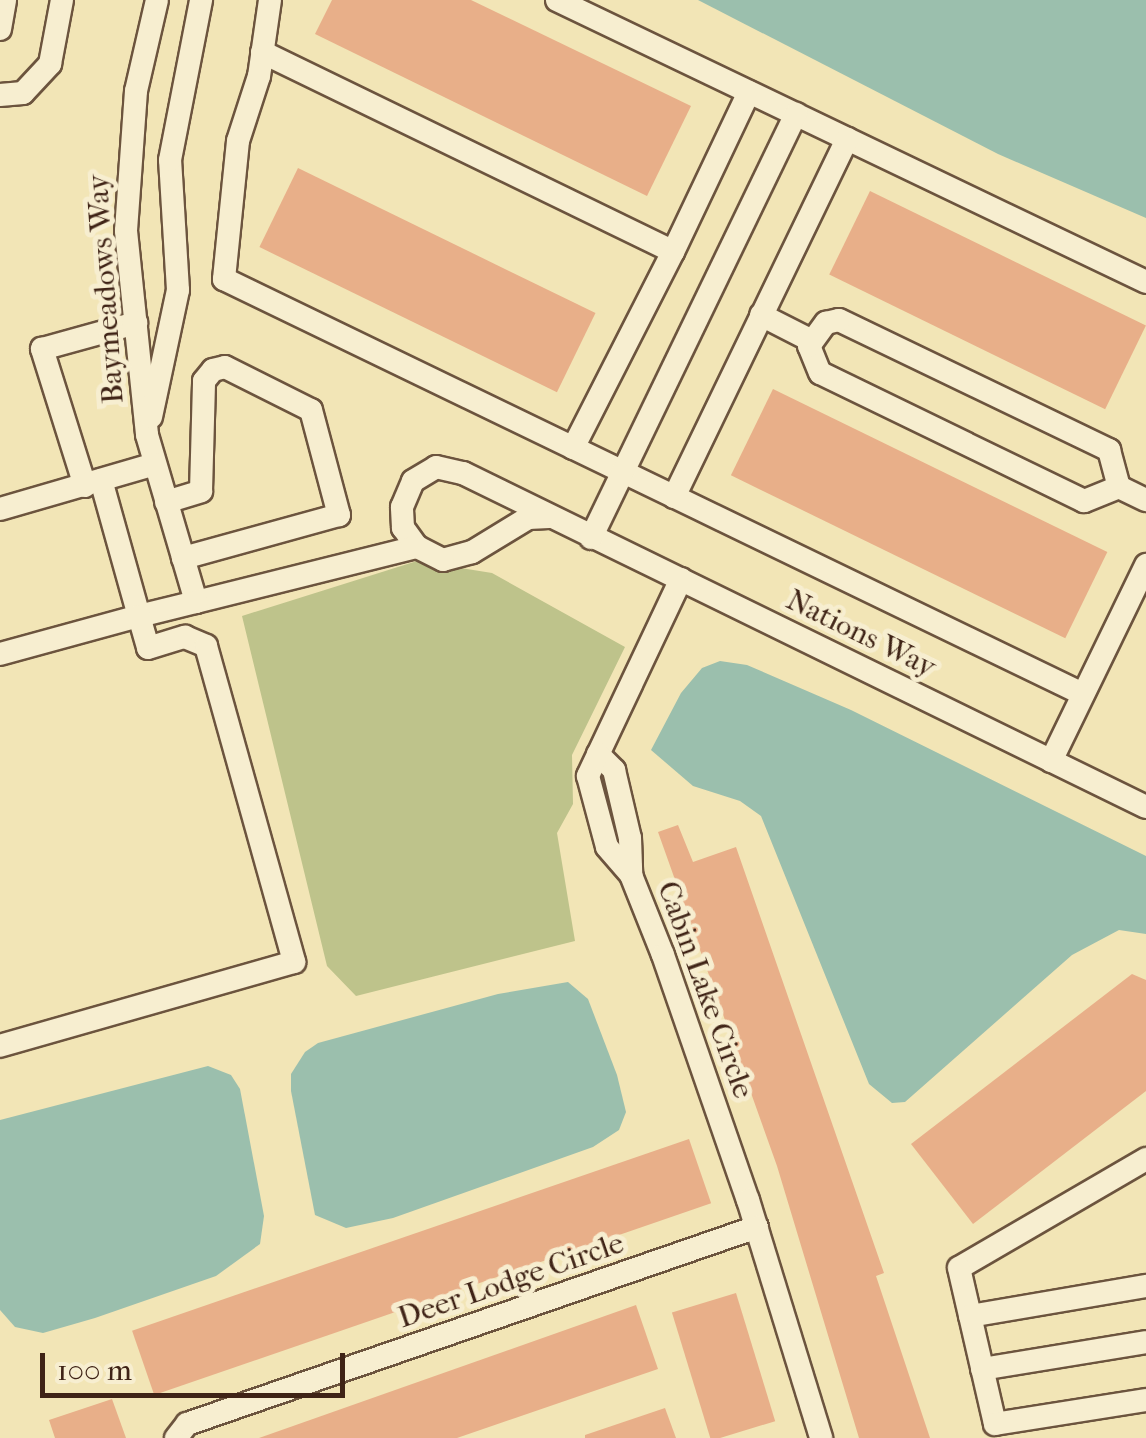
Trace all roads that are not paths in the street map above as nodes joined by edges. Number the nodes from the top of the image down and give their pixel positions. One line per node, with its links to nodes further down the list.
1 (5, 0): 8 (street)
2 (62, 0): 11 (street)
3 (156, 0): 4 (street); 16 (street, Baymeadows Way)
4 (189, 0)
5 (201, 0): 15 (street, Baymeadows Way)
6 (266, 0): 9 (street)
7 (557, 0): 10 (street)
8 (0, 28)
9 (262, 52): 14 (street); 22 (street)
10 (749, 92): 12 (street); 14 (street)
11 (0, 95)
12 (796, 114): 13 (street); 24 (street)
13 (846, 139): 17 (street); 18 (street)
14 (673, 252): 22 (street)
15 (177, 276): 16 (street); 21 (street, Baymeadows Way)
16 (132, 281): 19 (street, Baymeadows Way)
17 (1146, 282)
18 (762, 316): 20 (street); 27 (street)
19 (136, 323): 21 (street, Baymeadows Way); 25 (street)
20 (812, 341): 26 (street); 26 (street)
21 (146, 435): 23 (street)
22 (573, 448): 24 (street)
23 (155, 464): 25 (street); 29 (street)
24 (624, 472): 27 (street); 32 (street)
25 (92, 483): 30 (street); 38 (street)
26 (1119, 488): 28 (street)
27 (674, 497): 40 (street)
28 (1146, 500)
29 (166, 502): 34 (street); 34 (street)
30 (0, 509)
31 (549, 517): 32 (street, Nations Way); 33 (street); 33 (street, Nations Way)
32 (591, 538): 36 (street, Nations Way)
33 (417, 547): 37 (street)
34 (183, 558): 37 (street)
35 (1146, 565): 40 (street)
36 (681, 580): 41 (street, Nations Way); 45 (street, Cabin Lake Circle)
37 (196, 602): 38 (street)
38 (138, 616): 39 (street); 43 (street)
39 (0, 654)
40 (1083, 694): 41 (street)
41 (1051, 761): 42 (street, Nations Way)
42 (1146, 807)
43 (0, 1046)
44 (1146, 1159): 47 (street)
45 (757, 1227): 51 (street, Deer Lodge Circle); 52 (street, Cabin Lake Circle)
46 (1146, 1286): 47 (street)
47 (970, 1316): 49 (street)
48 (1146, 1342): 49 (street)
49 (982, 1369): 50 (street)
50 (1146, 1400)
51 (176, 1438)
52 (820, 1438)

